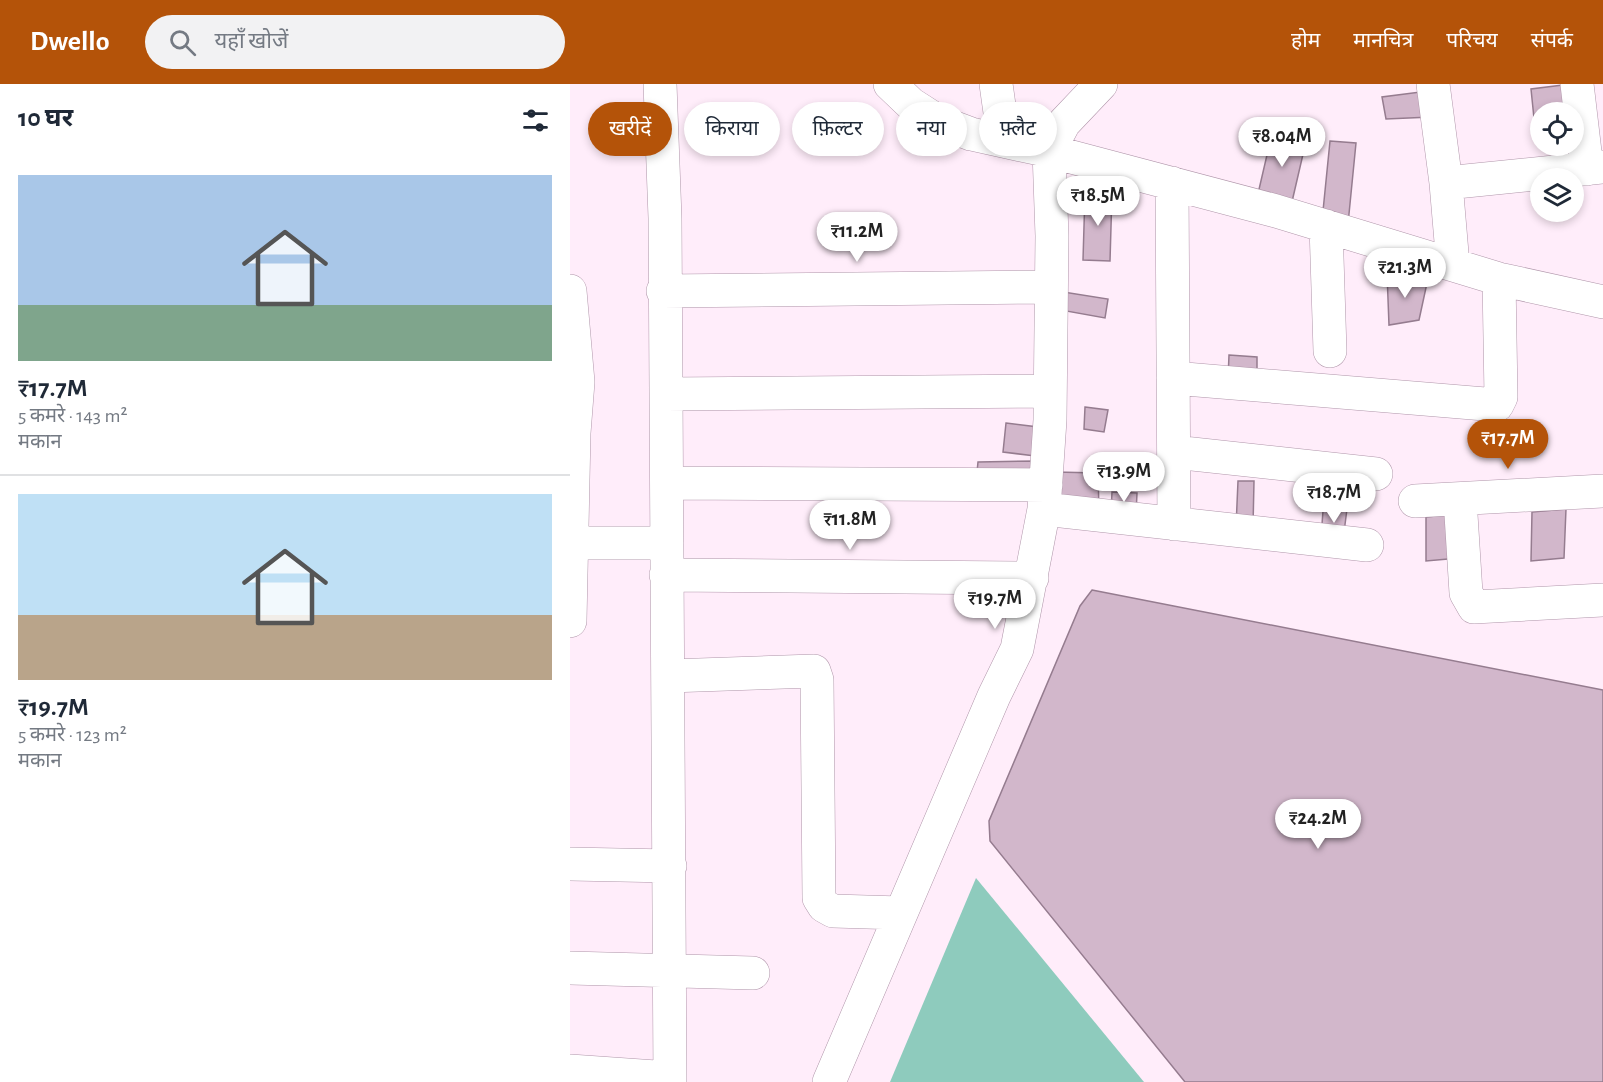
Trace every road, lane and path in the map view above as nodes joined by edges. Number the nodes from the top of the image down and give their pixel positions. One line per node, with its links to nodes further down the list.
1 (660, 84): 20 (street)
2 (890, 84): 8 (street)
3 (996, 84): 7 (street)
4 (1101, 84): 9 (street)
5 (1577, 84): 12 (street)
6 (1441, 85): 14 (street)
7 (999, 102)
8 (979, 136)
9 (1057, 136)
10 (1057, 153): 13 (street)
11 (1049, 156): 18 (street)
12 (1595, 168): 14 (street)
13 (1172, 183): 15 (street); 23 (street)
14 (1446, 183): 16 (street)
15 (1326, 226): 16 (street); 22 (street)
16 (1453, 265): 17 (street)
17 (1500, 279): 21 (street); 23 (street)
18 (1051, 287): 20 (street); 24 (street)
19 (570, 291): 34 (street)
20 (663, 291): 25 (street)
21 (1603, 302)
22 (1330, 351)
23 (1173, 378): 26 (street)
24 (1050, 391): 25 (street); 30 (street)
25 (666, 394): 28 (street)
26 (1174, 453): 27 (street); 33 (street)
27 (1376, 474)
28 (667, 483): 30 (street); 35 (street)
29 (1603, 491): 31 (street)
30 (1045, 497): 33 (street); 38 (street)
31 (1460, 499): 32 (street); 39 (street)
32 (1415, 501)
33 (1174, 524): 36 (street)
34 (571, 543): 35 (street); 40 (street)
35 (667, 543): 37 (street)
36 (1367, 545)
37 (666, 575): 38 (street); 41 (street)
38 (1032, 578): 44 (street)
39 (1603, 600)
40 (570, 621)
41 (669, 676): 43 (street); 44 (street)
42 (570, 864): 43 (street)
43 (670, 866): 46 (street)
44 (901, 913): 50 (street)
45 (570, 968): 46 (street)
46 (670, 969): 47 (street); 49 (street)
47 (753, 973)
48 (570, 1071): 49 (street)
49 (670, 1080)
50 (829, 1082)

